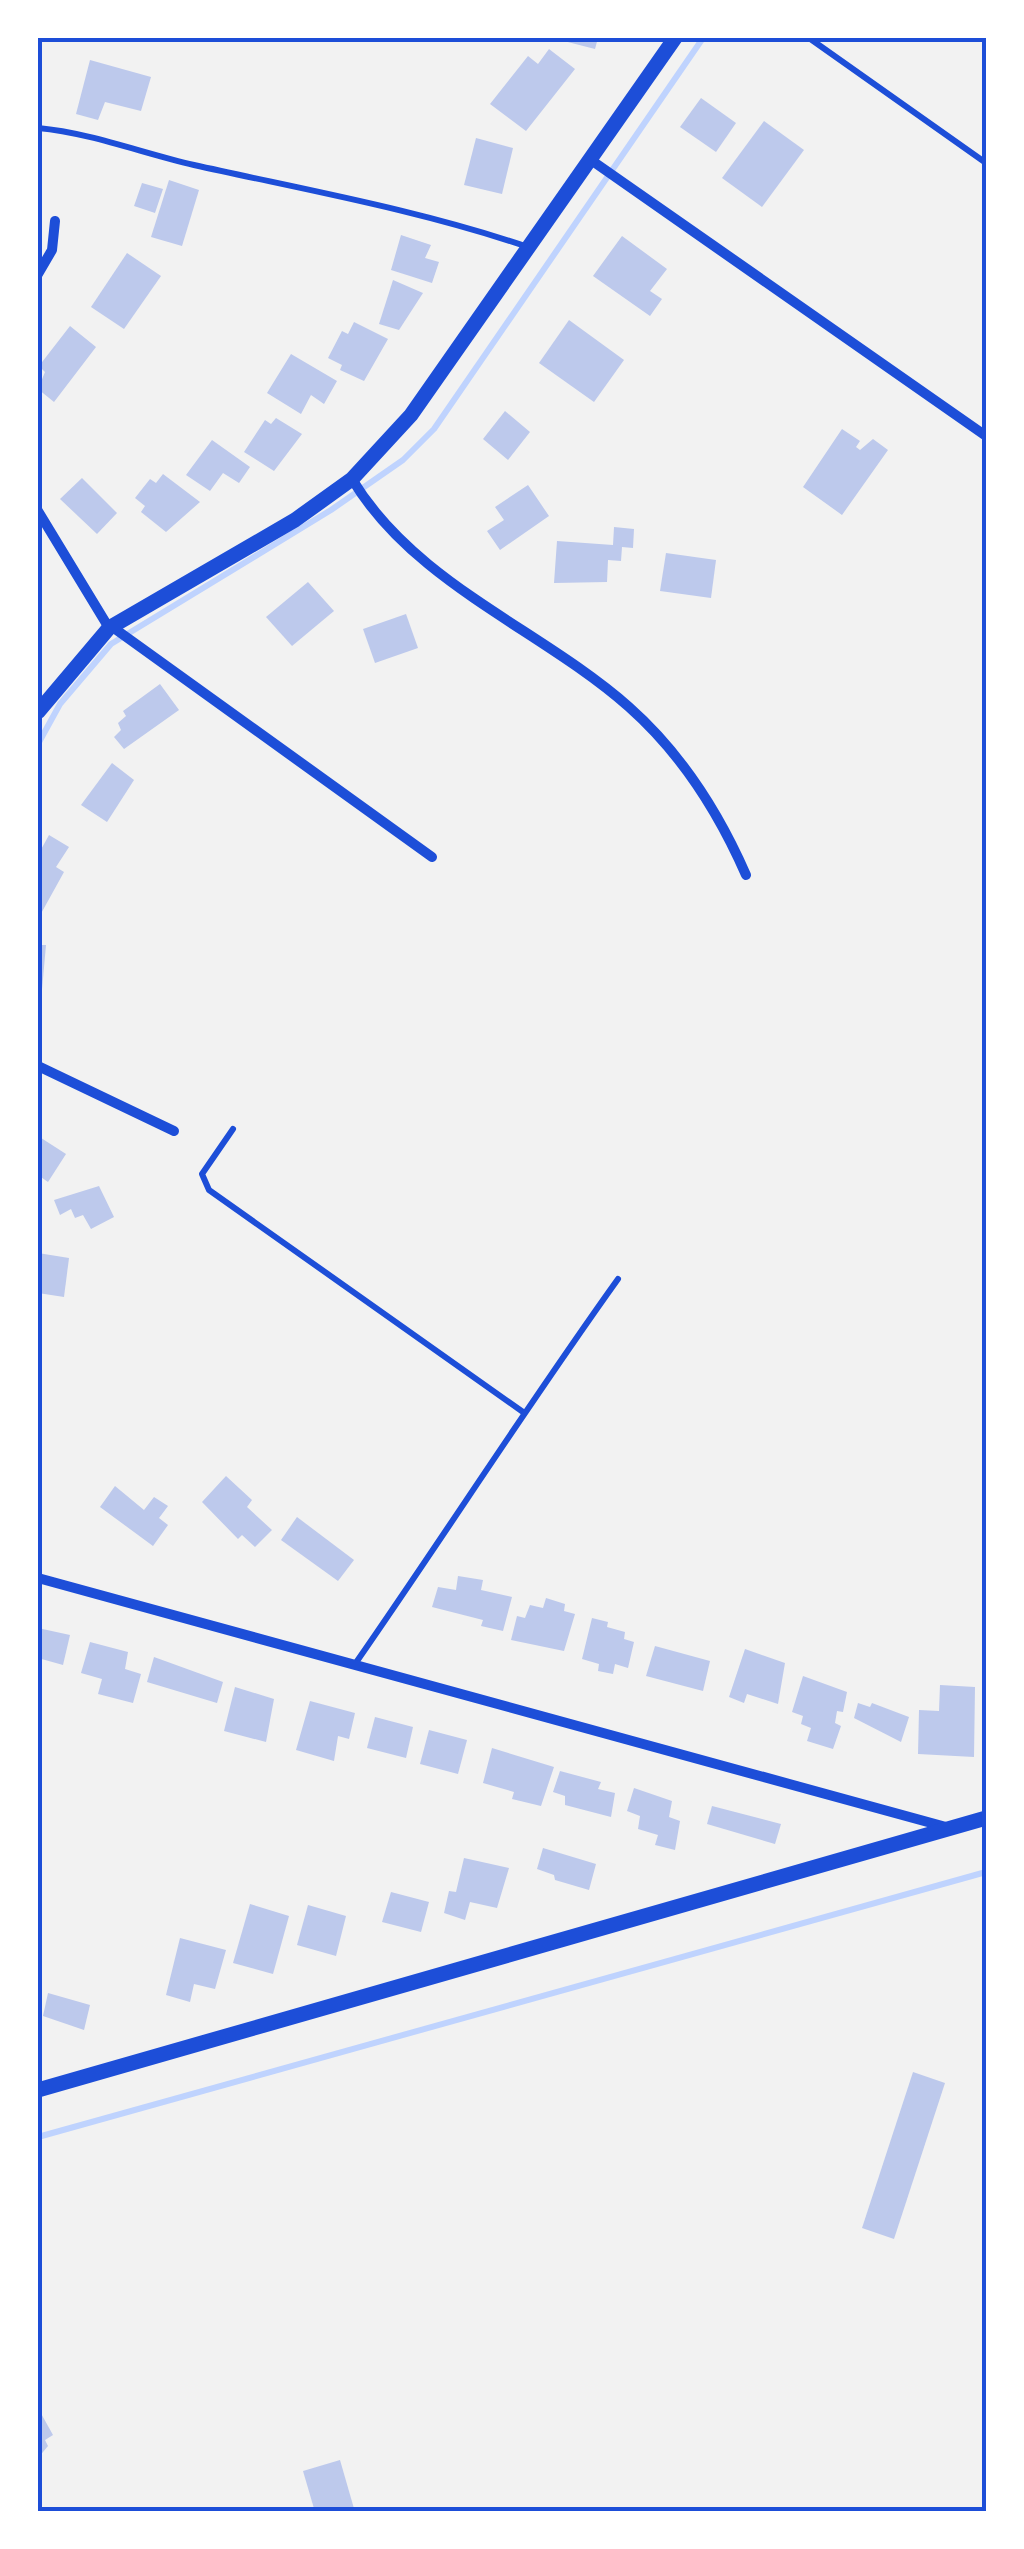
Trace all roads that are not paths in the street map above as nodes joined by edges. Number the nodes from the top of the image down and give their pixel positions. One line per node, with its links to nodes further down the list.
1 (675, 38): 4 (street)
2 (809, 38): 5 (lane)
3 (38, 128): 7 (lane)
4 (591, 160): 7 (street); 9 (street)
5 (986, 163)
6 (55, 221): 8 (street)
7 (530, 247): 10 (street)
8 (38, 274)
9 (986, 436)
10 (352, 479): 12 (street); 15 (street)
11 (38, 511): 12 (street)
12 (110, 627): 13 (street); 14 (street)
13 (38, 712)
14 (432, 857)
15 (746, 875)
16 (38, 1066): 18 (street)
17 (233, 1129): 20 (lane)
18 (174, 1131)
19 (618, 1280): 20 (lane)
20 (523, 1412): 22 (lane)
21 (38, 1578): 22 (street)
22 (354, 1665): 24 (street)
23 (986, 1818): 24 (street)
24 (951, 1829): 25 (street)
25 (38, 2090)

